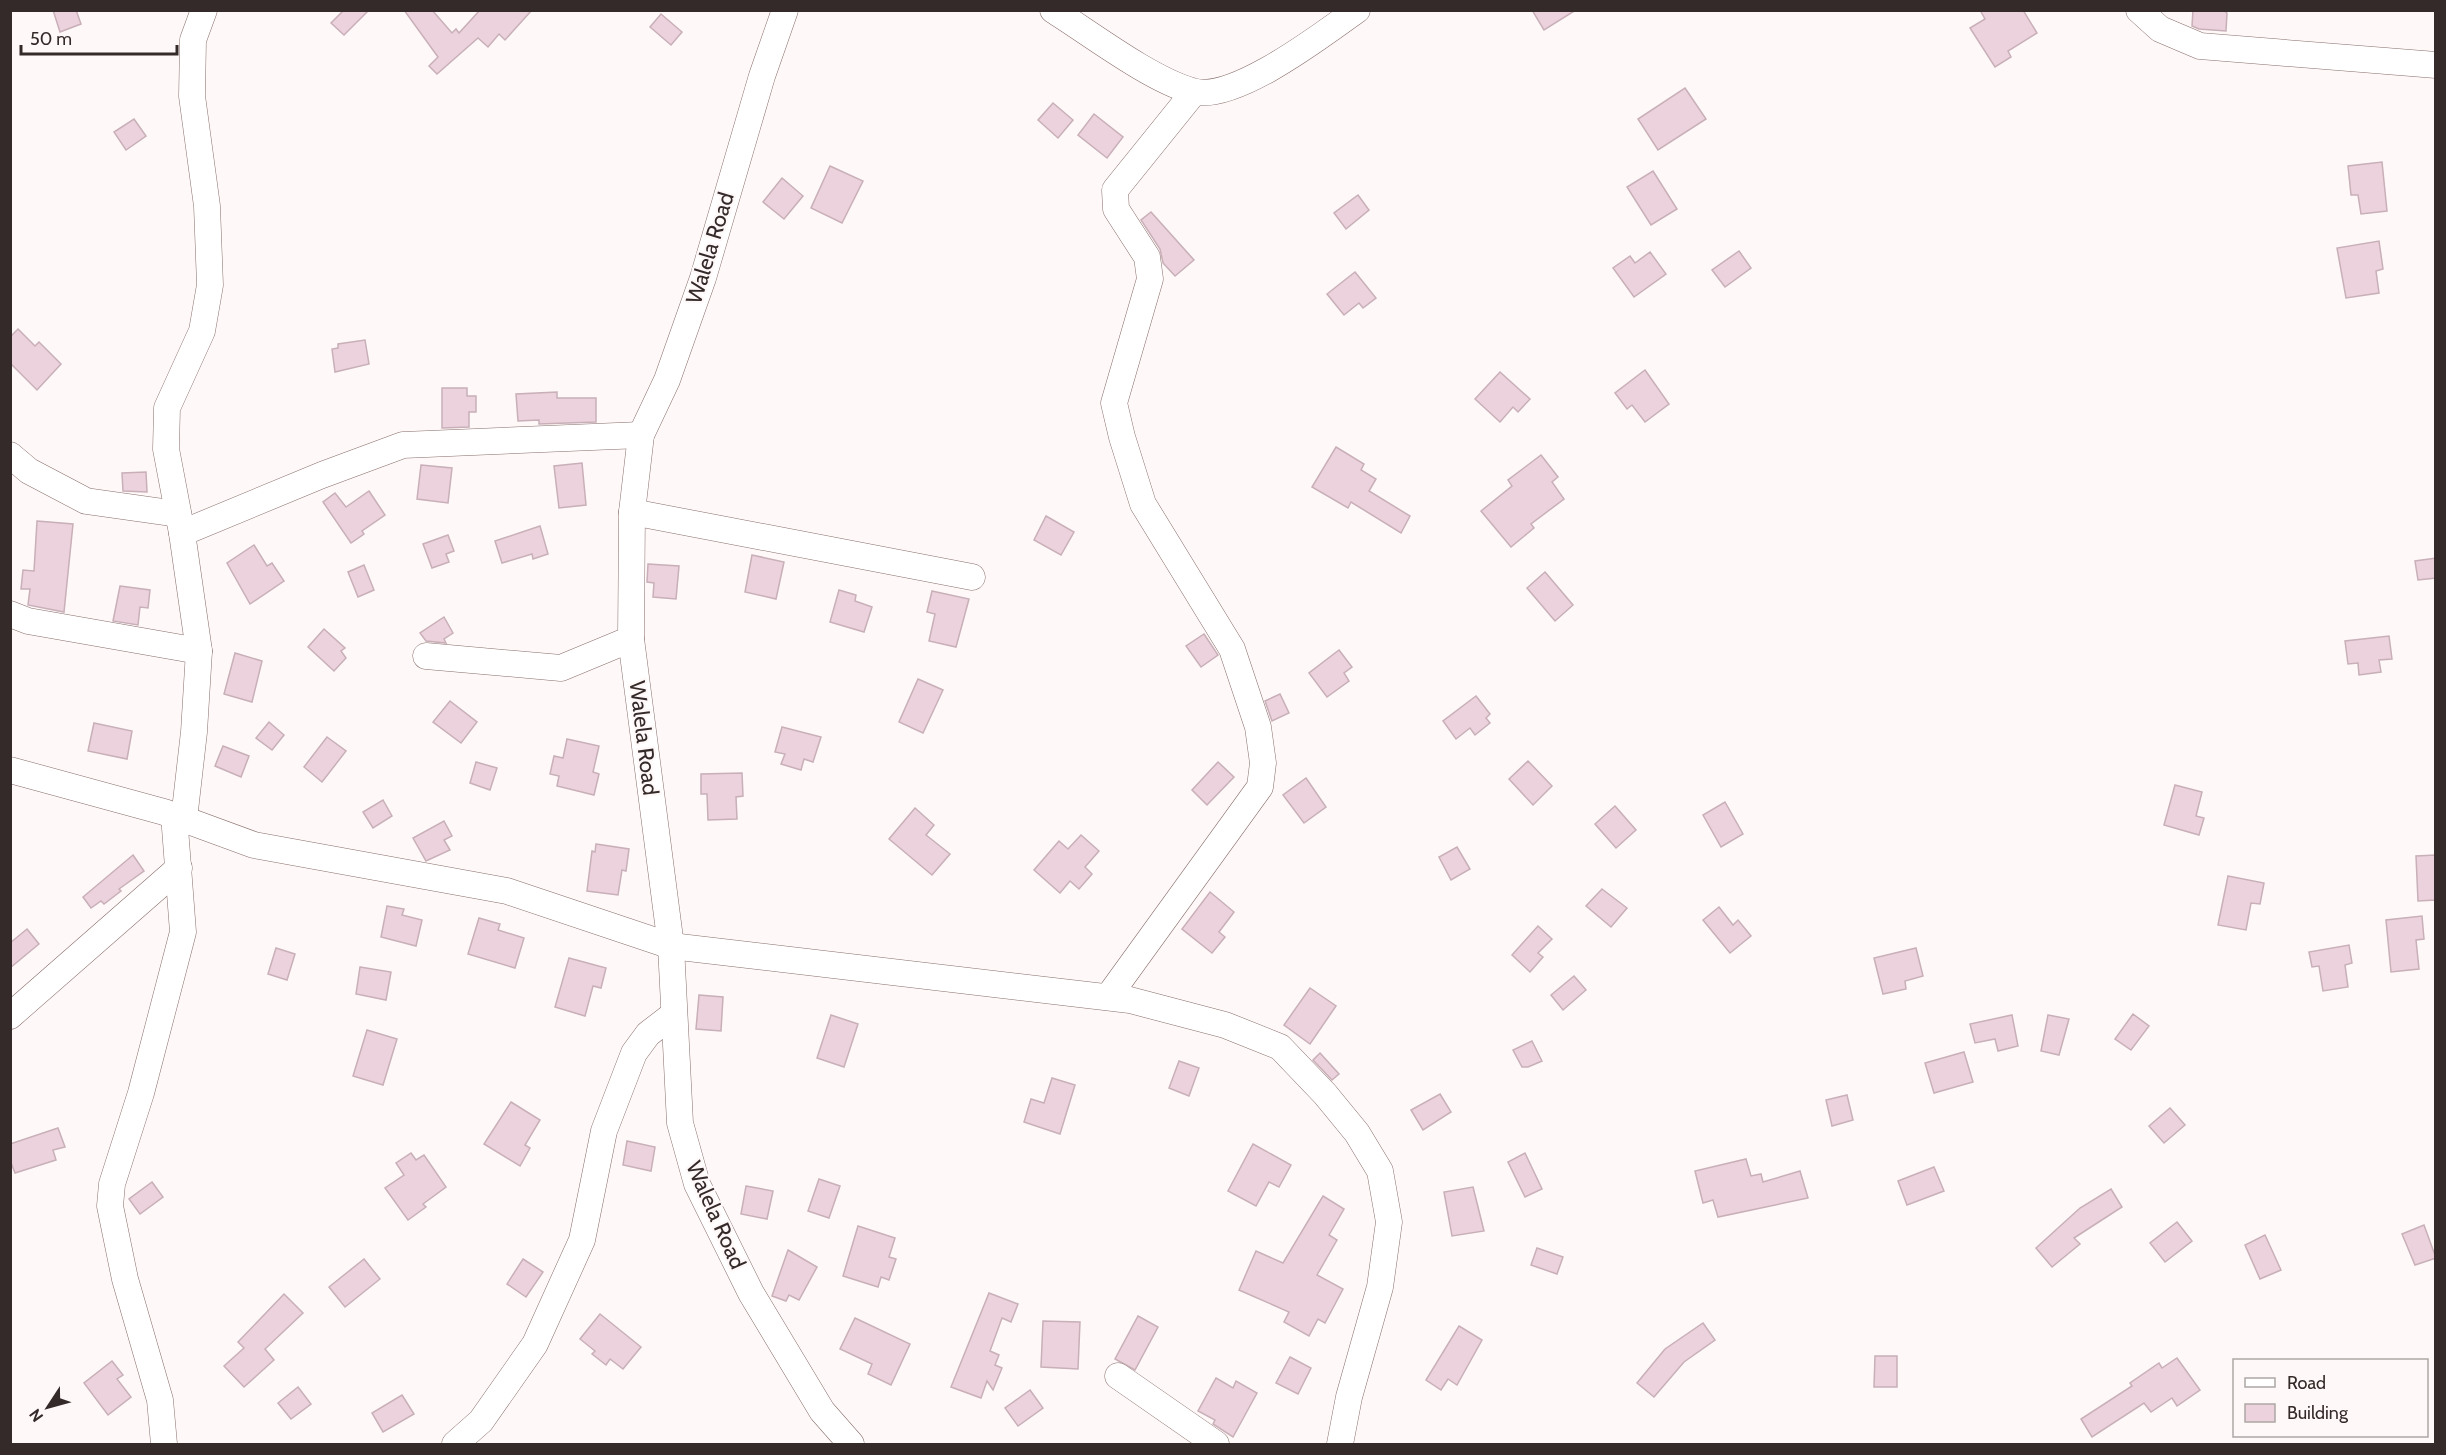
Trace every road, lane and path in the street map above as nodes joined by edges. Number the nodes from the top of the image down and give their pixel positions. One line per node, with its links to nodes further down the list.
1 (204, 10): 11 (street)
2 (785, 10): 8 (street, Walela Road)
3 (1053, 10): 7 (street)
4 (1357, 10): 7 (street)
5 (2139, 10): 6 (street)
6 (2436, 64)
7 (1194, 92): 21 (street)
8 (641, 435): 10 (street, Walela Road); 11 (street)
9 (10, 454): 11 (street)
10 (632, 512): 12 (street); 14 (street, Walela Road)
11 (180, 524): 15 (street)
12 (972, 578)
13 (10, 614): 15 (street)
14 (631, 639): 16 (street); 20 (street, Walela Road)
15 (199, 651): 18 (street)
16 (426, 657)
17 (10, 770): 18 (street)
18 (179, 817): 19 (street); 20 (street)
19 (179, 868): 23 (street); 25 (street)
20 (671, 946): 21 (street); 22 (street, Walela Road)
21 (1108, 997): 29 (street)
22 (674, 1014): 26 (street); 27 (street, Walela Road)
23 (10, 1016)
24 (1118, 1376): 28 (street)
25 (164, 1444)
26 (455, 1444)
27 (851, 1444)
28 (1216, 1444)
29 (1340, 1444)

